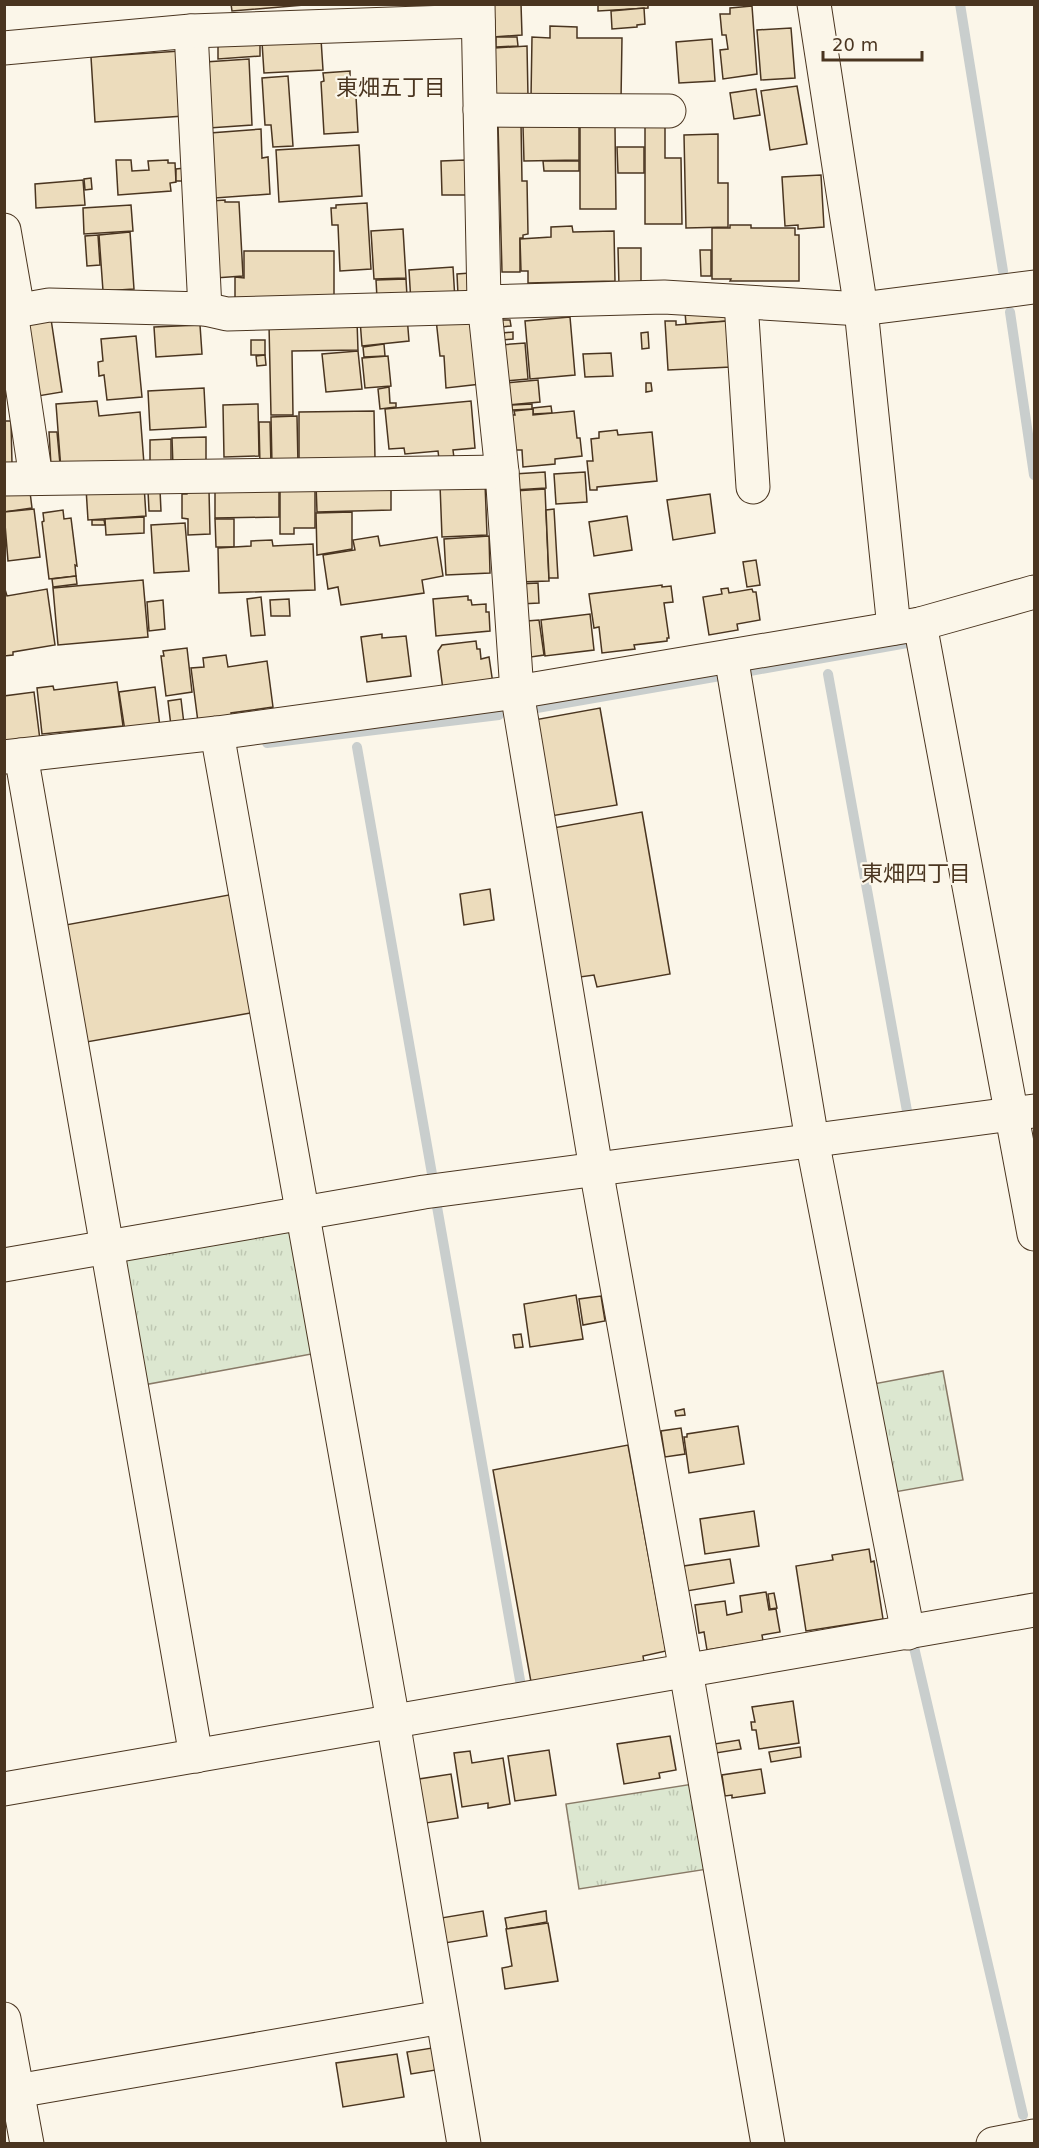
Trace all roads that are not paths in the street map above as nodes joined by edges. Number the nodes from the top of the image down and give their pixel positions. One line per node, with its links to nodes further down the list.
1 (814, 4): 12 (street)
2 (478, 13): 3 (street); 5 (street)
3 (202, 22): 4 (street); 11 (street)
4 (4, 48)
5 (480, 110): 6 (street); 10 (street)
6 (669, 111)
7 (4, 230): 13 (street)
8 (1035, 287): 12 (street)
9 (741, 302): 10 (street); 12 (street); 16 (street)
10 (484, 305): 11 (street); 14 (street)
11 (205, 309): 13 (street)
12 (861, 309): 18 (street)
13 (11, 312): 15 (street)
14 (502, 472): 15 (street); 20 (street)
15 (20, 478)
16 (753, 487)
17 (1035, 592): 18 (street)
18 (907, 626): 19 (street); 23 (street)
19 (731, 656): 20 (street); 24 (street)
20 (517, 692): 21 (street); 25 (street)
21 (217, 733): 22 (street); 26 (street)
22 (13, 756): 28 (street)
23 (1023, 1113): 24 (street); 27 (street)
24 (812, 1140): 25 (street); 31 (street)
25 (596, 1169): 26 (street); 32 (street)
26 (303, 1213): 28 (street); 33 (street)
27 (1035, 1234)
28 (107, 1248): 29 (street); 34 (street)
29 (4, 1266)
30 (1035, 1610): 31 (street)
31 (908, 1632): 32 (street)
32 (687, 1671): 33 (street); 42 (street)
33 (393, 1721): 34 (street); 36 (street)
34 (196, 1756): 35 (street)
35 (4, 1789)
36 (442, 2017): 38 (street); 41 (street)
37 (4, 2019): 38 (street)
38 (17, 2091): 40 (street)
39 (1035, 2136): 43 (street)
40 (27, 2144)
41 (464, 2144)
42 (768, 2144)
43 (993, 2144)

